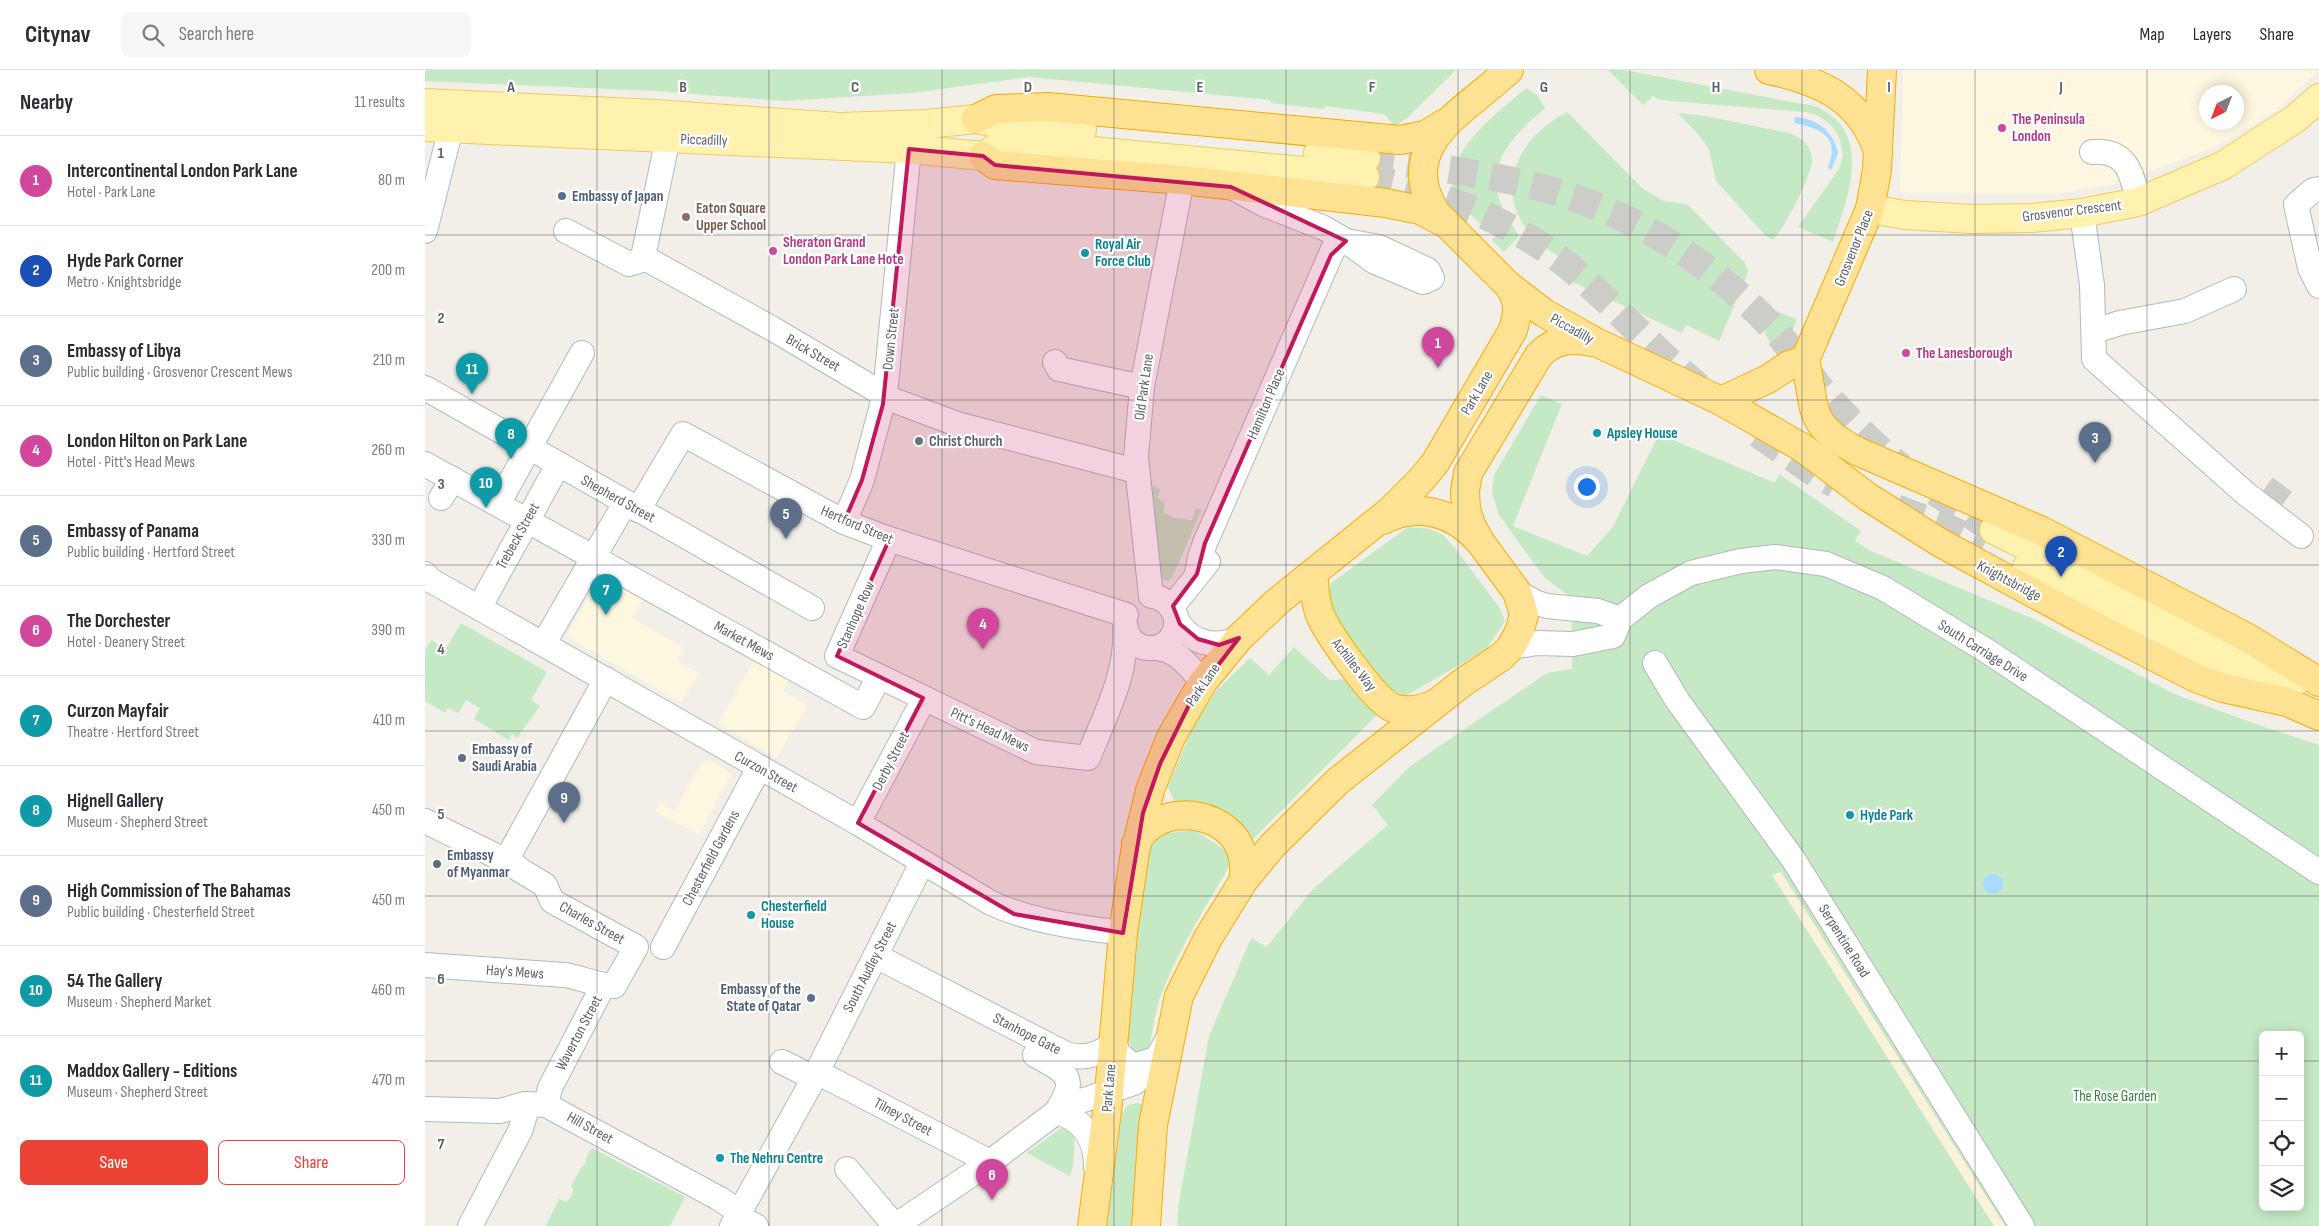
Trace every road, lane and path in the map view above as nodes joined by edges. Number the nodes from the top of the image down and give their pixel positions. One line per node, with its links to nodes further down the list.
1 (1509, 70): 10 (highway)
2 (1769, 70): 4 (highway)
3 (1883, 70): 15 (highway, Grosvenor Place)
4 (1813, 74): 15 (highway)
5 (2319, 78): 13 (main road, Grosvenor Crescent)
6 (2319, 98): 13 (main road, Grosvenor Crescent)
7 (425, 103): 8 (main road, Piccadilly)
8 (656, 114): 9 (main road, Piccadilly); 12 (street)
9 (976, 119): 10 (highway); 17 (main road, Piccadilly)
10 (1445, 123): 24 (highway)
11 (438, 128): 12 (main road, Piccadilly); 25 (street)
12 (668, 138): 14 (main road, Piccadilly); 27 (street)
13 (2260, 141): 21 (main road, Grosvenor Crescent)
14 (909, 149): 17 (main road, Piccadilly); 38 (street, Down Street)
15 (1878, 151): 22 (highway, Grosvenor Place)
16 (2092, 152): 21 (street)
17 (983, 156): 18 (highway)
18 (1182, 180): 19 (highway); 36 (street, Old Park Lane)
19 (1231, 187): 24 (highway); 59 (street, Hamilton Place)
20 (2319, 189): 29 (street)
21 (2138, 202): 23 (main road, Grosvenor Crescent)
22 (1870, 209): 23 (main road, Grosvenor Crescent); 34 (highway, Grosvenor Place)
23 (2082, 212): 31 (street)
24 (1446, 224): 28 (highway, Piccadilly)
25 (425, 231)
26 (566, 231): 27 (street)
27 (643, 256): 38 (street, Brick Street)
28 (1509, 286): 32 (highway, Piccadilly); 48 (highway, Park Lane)
29 (2319, 286)
30 (2234, 289): 31 (street)
31 (2094, 325): 49 (street)
32 (1596, 342): 39 (highway, Piccadilly); 51 (highway)
33 (582, 353): 40 (street)
34 (1805, 360): 39 (highway); 71 (highway)
35 (1055, 362): 36 (street)
36 (1142, 387): 43 (street, Old Park Lane)
37 (425, 388): 40 (street, Shepherd Street)
38 (885, 394): 43 (street, Brick Street); 47 (street, Down Street)
39 (1721, 400): 74 (highway, Knightsbridge)
40 (531, 447): 42 (street, Shepherd Street); 44 (street)
41 (425, 464): 44 (street)
42 (558, 465): 45 (street, Shepherd Street); 46 (street, Trebeck Street)
43 (1136, 471): 56 (street, Old Park Lane)
44 (497, 504): 46 (street)
45 (631, 506): 47 (street, Hertford Street); 52 (street, Hertford Street); 58 (street, Shepherd Street)
46 (527, 520): 52 (street); 57 (street, Trebeck Street)
47 (844, 522): 50 (street, Hertford Street)
48 (1373, 526): 51 (highway); 53 (highway, Park Lane)
49 (2301, 536)
50 (889, 540): 61 (street, Hertford Street); 68 (street, Stanhope Row)
51 (1481, 543): 55 (highway)
52 (595, 558): 63 (street, Hertford Street); 68 (street, Market Mews)
53 (1313, 574): 62 (highway, Park Lane); 75 (highway, Achilles Way)
54 (427, 577): 57 (street, Curzon Street)
55 (1517, 592): 60 (street); 64 (highway)
56 (1151, 596): 59 (street); 61 (street)
57 (479, 608): 63 (street, Curzon Street)
58 (812, 608)
59 (1174, 612): 62 (street); 65 (street)
60 (1620, 619): 64 (street, South Carriage Drive); 83 (street, South Carriage Drive)
61 (1126, 621): 65 (street); 67 (street)
62 (1239, 638): 70 (highway, Park Lane)
63 (544, 643): 69 (street, Curzon Street)
64 (1511, 647): 75 (highway)
65 (1153, 648): 67 (street); 70 (street)
66 (1655, 662): 108 (street, Serpentine Road)
67 (1122, 674): 73 (street, Pitt's Head Mews)
68 (879, 677): 73 (street, Stanhope Row)
69 (605, 679): 77 (street, Curzon Street); 81 (street)
70 (1203, 682): 80 (highway, Park Lane)
71 (2319, 682)
72 (2319, 691): 74 (main road)
73 (924, 699): 79 (street, Derby Street)
74 (2287, 702): 76 (highway, Knightsbridge)
75 (1436, 704): 84 (highway)
76 (2319, 716)
77 (759, 768): 79 (street, Curzon Street); 87 (street, Chesterfield Gardens)
78 (425, 821): 81 (street, Charles Street)
79 (858, 823): 82 (street, Curzon Street)
80 (1136, 844): 84 (highway); 85 (highway, Park Lane)
81 (507, 859): 86 (street, Charles Street)
82 (922, 863): 85 (street, Curzon Street); 88 (street, South Audley Street)
83 (2319, 872)
84 (1244, 880): 91 (highway)
85 (1123, 932): 92 (highway, Park Lane)
86 (636, 947): 90 (street, Waverton Street)
87 (663, 948)
88 (873, 962): 92 (street, Stanhope Gate); 95 (street, South Audley Street); 99 (street, Stanhope Gate)
89 (425, 965): 90 (street, Hay's Mews)
90 (603, 986): 97 (street, Waverton Street)
91 (1170, 1034): 93 (street); 107 (highway)
92 (1113, 1043): 93 (street); 96 (highway, Park Lane)
93 (1156, 1059): 96 (street)
94 (782, 1062): 95 (street, Tilney Street)
95 (815, 1075): 100 (street, Tilney Street); 103 (street, South Audley Street)
96 (1109, 1090): 99 (street); 102 (highway, Park Lane)
97 (535, 1104): 98 (street); 103 (street, Hill Street); 104 (street, Waverton Street)
98 (425, 1109)
99 (1056, 1112): 100 (street); 102 (street, Park Lane)
100 (990, 1162): 105 (street)
101 (847, 1169): 105 (street)
102 (1096, 1191): 106 (highway, Park Lane)
103 (741, 1220)
104 (470, 1226)
105 (895, 1226)
106 (1092, 1226)
107 (1145, 1226)
108 (2022, 1226)

